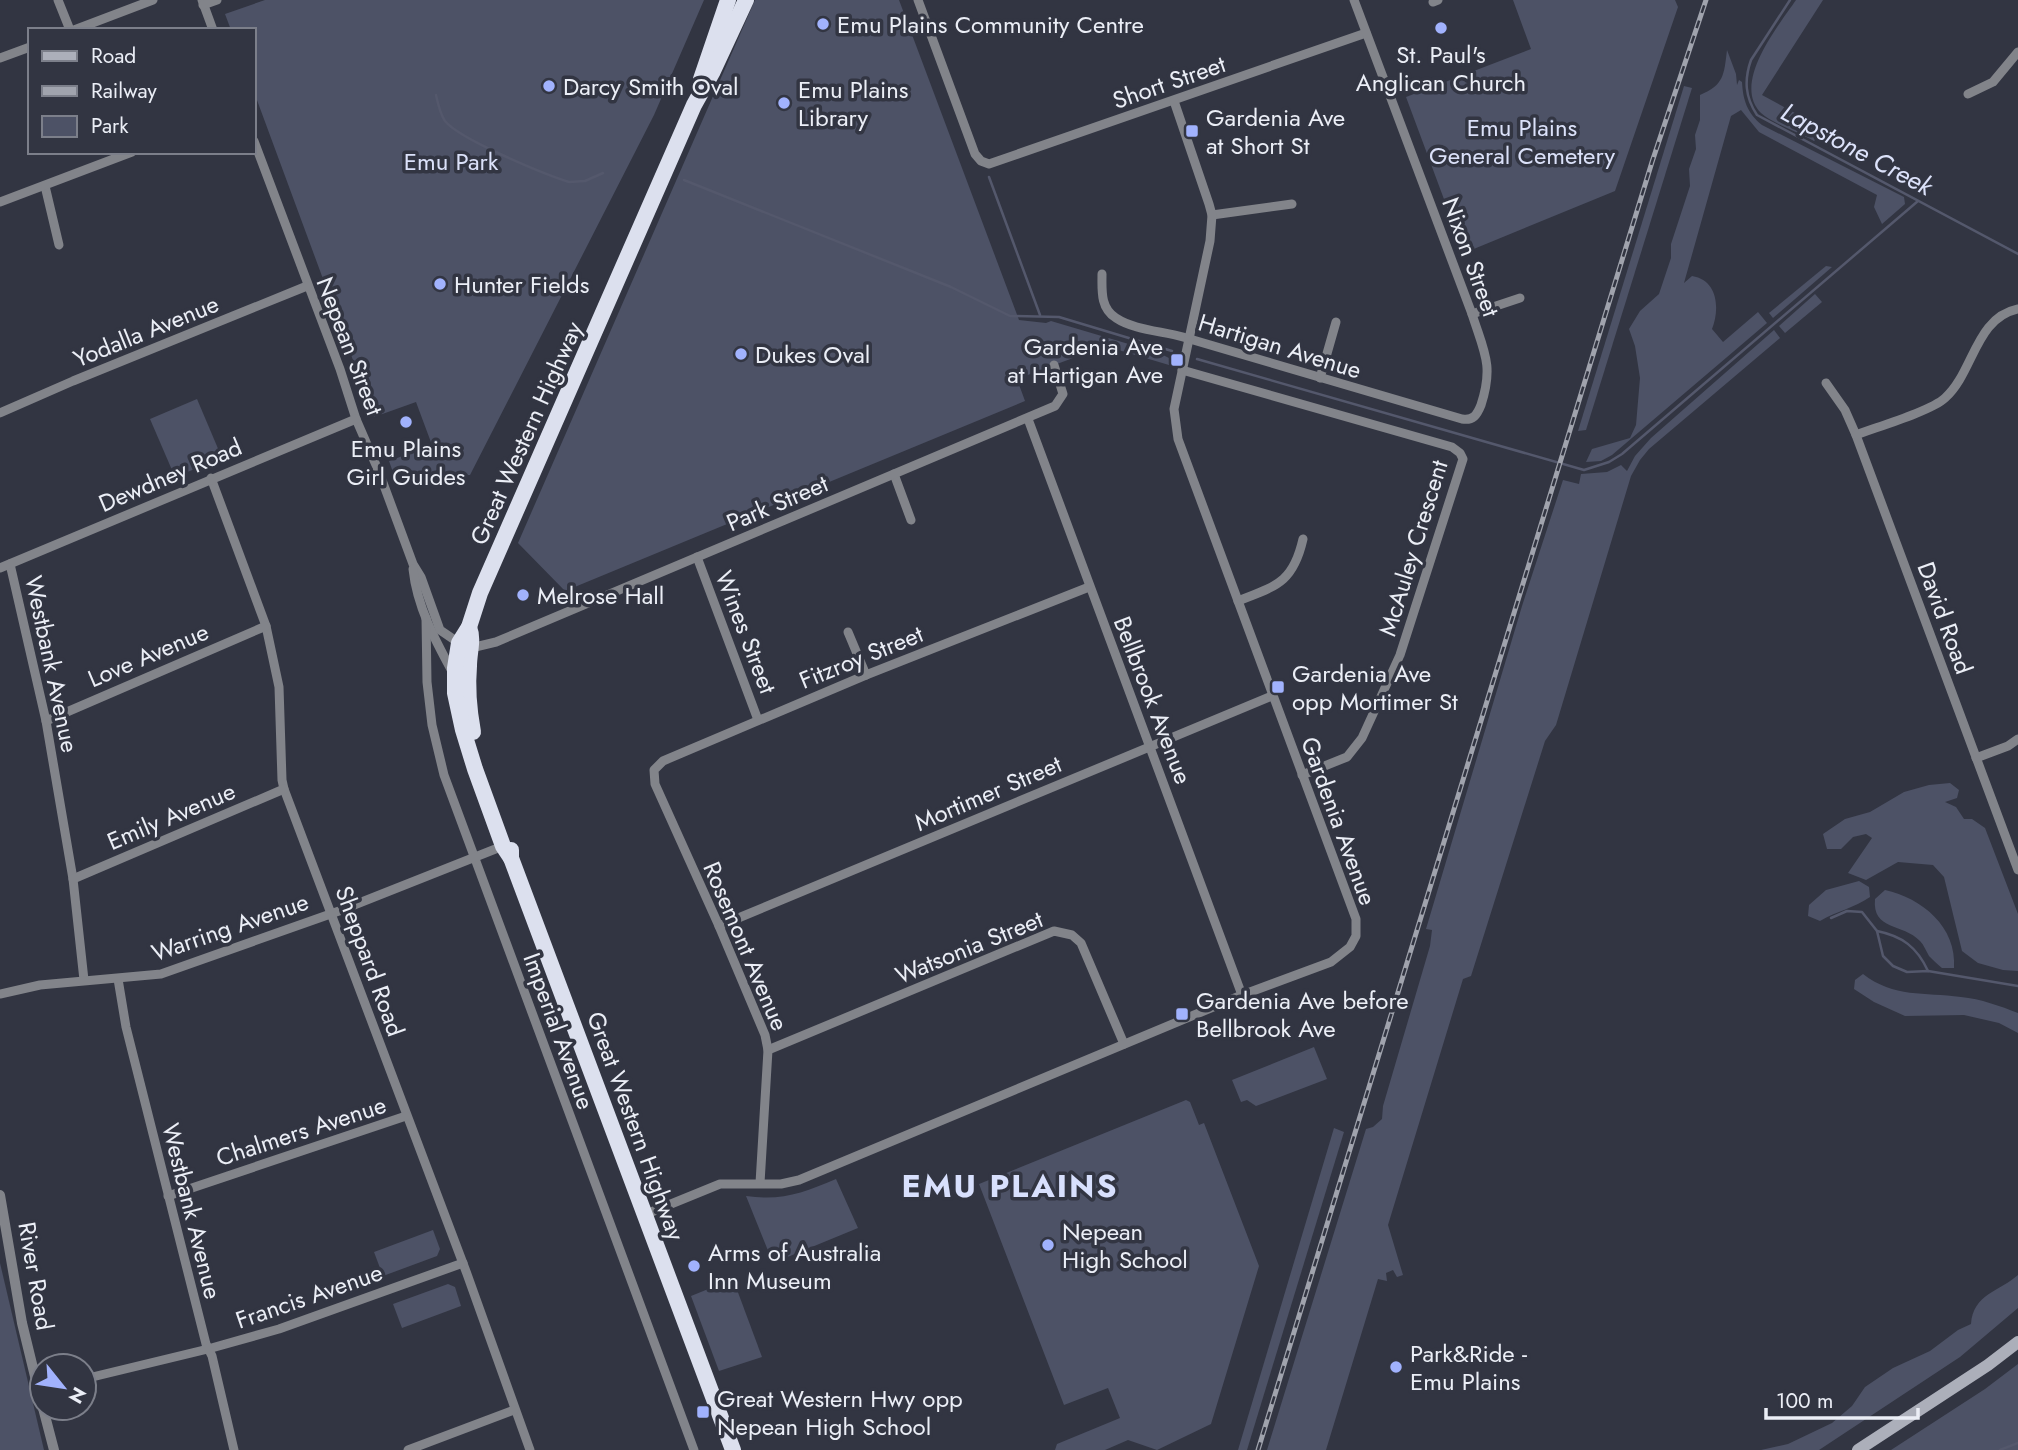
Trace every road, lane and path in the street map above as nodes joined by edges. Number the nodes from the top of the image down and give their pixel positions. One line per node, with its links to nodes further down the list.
1 (58, 0): 9 (street)
2 (153, 0): 10 (street)
3 (217, 0): 8 (street)
4 (728, 0): 18 (highway, Great Western Highway)
5 (746, 0): 18 (highway, Great Western Highway)
6 (918, 0): 17 (street, Short Street)
7 (1354, 0): 12 (street, Nixon Street)
8 (202, 2): 11 (street)
9 (71, 28)
10 (77, 28)
11 (212, 28)
12 (1366, 33): 17 (street, Short Street); 30 (street, Nixon Street)
13 (28, 48): 15 (street)
14 (2018, 52): 16 (street)
15 (0, 58)
16 (1968, 94)
17 (1174, 101): 24 (street, Gardenia Avenue)
18 (694, 105): 55 (highway, Great Western Highway)
19 (256, 146): 27 (street, Nepean Street)
20 (127, 154): 21 (street)
21 (45, 186): 22 (street); 25 (street)
22 (0, 202)
23 (1292, 204): 24 (street)
24 (1212, 215): 32 (street, Gardenia Avenue)
25 (59, 245)
26 (1102, 274): 32 (street, Hartigan Avenue)
27 (307, 286): 38 (street, Yodalla Avenue); 39 (street, Nepean Street)
28 (1520, 298): 30 (street)
29 (2018, 309): 41 (street)
30 (1472, 314): 37 (street, Nixon Street)
31 (1336, 322): 35 (street)
32 (1189, 339): 34 (street, Gardenia Avenue); 35 (street, Hartigan Avenue)
33 (1054, 365): 40 (street, Park Street)
34 (1182, 370): 51 (street, Gardenia Avenue); 65 (street, McAuley Crescent)
35 (1320, 378): 37 (street, Hartigan Avenue)
36 (1826, 383): 41 (street, David Road)
37 (1478, 412)
38 (0, 413)
39 (356, 419): 43 (street, Dewdney Road); 48 (street, Nepean Street)
40 (1028, 419): 42 (street, Park Street); 50 (street, Bellbrook Avenue)
41 (1856, 435): 63 (street, David Road)
42 (894, 474): 44 (street); 46 (street, Park Street)
43 (211, 478): 47 (street, Dewdney Road); 53 (street, Sheppard Road)
44 (911, 520)
45 (1303, 539): 51 (street)
46 (697, 557): 55 (street, Park Street); 60 (street, Wines Street)
47 (10, 564): 49 (street, Dewdney Road); 59 (street, Westbank Avenue)
48 (413, 564): 52 (street, Nepean Street); 55 (street, Nepean Street)
49 (0, 568)
50 (1089, 587): 56 (street, Fitzroy Street); 62 (street, Bellbrook Avenue)
51 (1238, 601): 58 (street, Gardenia Avenue)
52 (426, 618): 57 (street, Nepean Street); 68 (street, Imperial Avenue)
53 (266, 626): 59 (street, Love Avenue); 66 (street, Sheppard Road)
54 (848, 632): 56 (street)
55 (465, 645): 57 (highway, Great Western Highway); 67 (highway, Great Western Highway)
56 (866, 675): 60 (street, Fitzroy Street)
57 (455, 676): 67 (highway, Great Western Highway)
58 (1272, 696): 62 (street, Mortimer Street); 65 (street, Gardenia Avenue)
59 (46, 720): 70 (street, Westbank Avenue)
60 (758, 720): 64 (street, Fitzroy Street)
61 (2018, 739): 63 (street)
62 (1150, 746): 72 (street, Mortimer Street); 76 (street, Bellbrook Avenue)
63 (1976, 758): 69 (street, David Road)
64 (653, 772): 72 (street, Rosemont Avenue)
65 (1302, 775): 76 (street, Gardenia Avenue)
66 (284, 789): 70 (street, Emily Avenue); 71 (street, Sheppard Road)
67 (507, 852): 68 (street, Warring Avenue); 83 (highway, Great Western Highway)
68 (475, 858): 71 (street, Warring Avenue); 95 (street, Imperial Avenue)
69 (2018, 870)
70 (73, 879): 74 (street, Westbank Avenue)
71 (332, 913): 73 (street, Warring Avenue); 79 (street, Sheppard Road)
72 (719, 926): 78 (street, Rosemont Avenue)
73 (118, 979): 74 (street, Warring Avenue); 82 (street, Westbank Avenue)
74 (84, 980): 75 (street, Warring Avenue)
75 (0, 994)
76 (1242, 995): 77 (street, Gardenia Avenue)
77 (1124, 1044): 78 (street, Watsonia Street); 80 (street, Gardenia Avenue)
78 (768, 1050): 80 (street, Rosemont Avenue)
79 (406, 1116): 82 (street, Chalmers Avenue); 84 (street, Sheppard Road)
80 (760, 1183): 83 (street, Gardenia Avenue)
81 (0, 1195): 87 (street, River Road)
82 (168, 1196): 86 (street, Westbank Avenue)
83 (644, 1215): 96 (highway, Great Western Highway)
84 (463, 1263): 86 (street, Francis Avenue); 89 (street, Sheppard Road)
85 (2018, 1342): 97 (main road)
86 (208, 1349): 88 (street, Francis Avenue); 92 (street, Westbank Avenue)
87 (30, 1352)
88 (98, 1376)
89 (514, 1410): 93 (street); 94 (street, Sheppard Road)
90 (46, 1422): 91 (street, River Road)
91 (54, 1450)
92 (234, 1450)
93 (408, 1450)
94 (530, 1450)
95 (694, 1450)
96 (733, 1450)
97 (1858, 1450)

